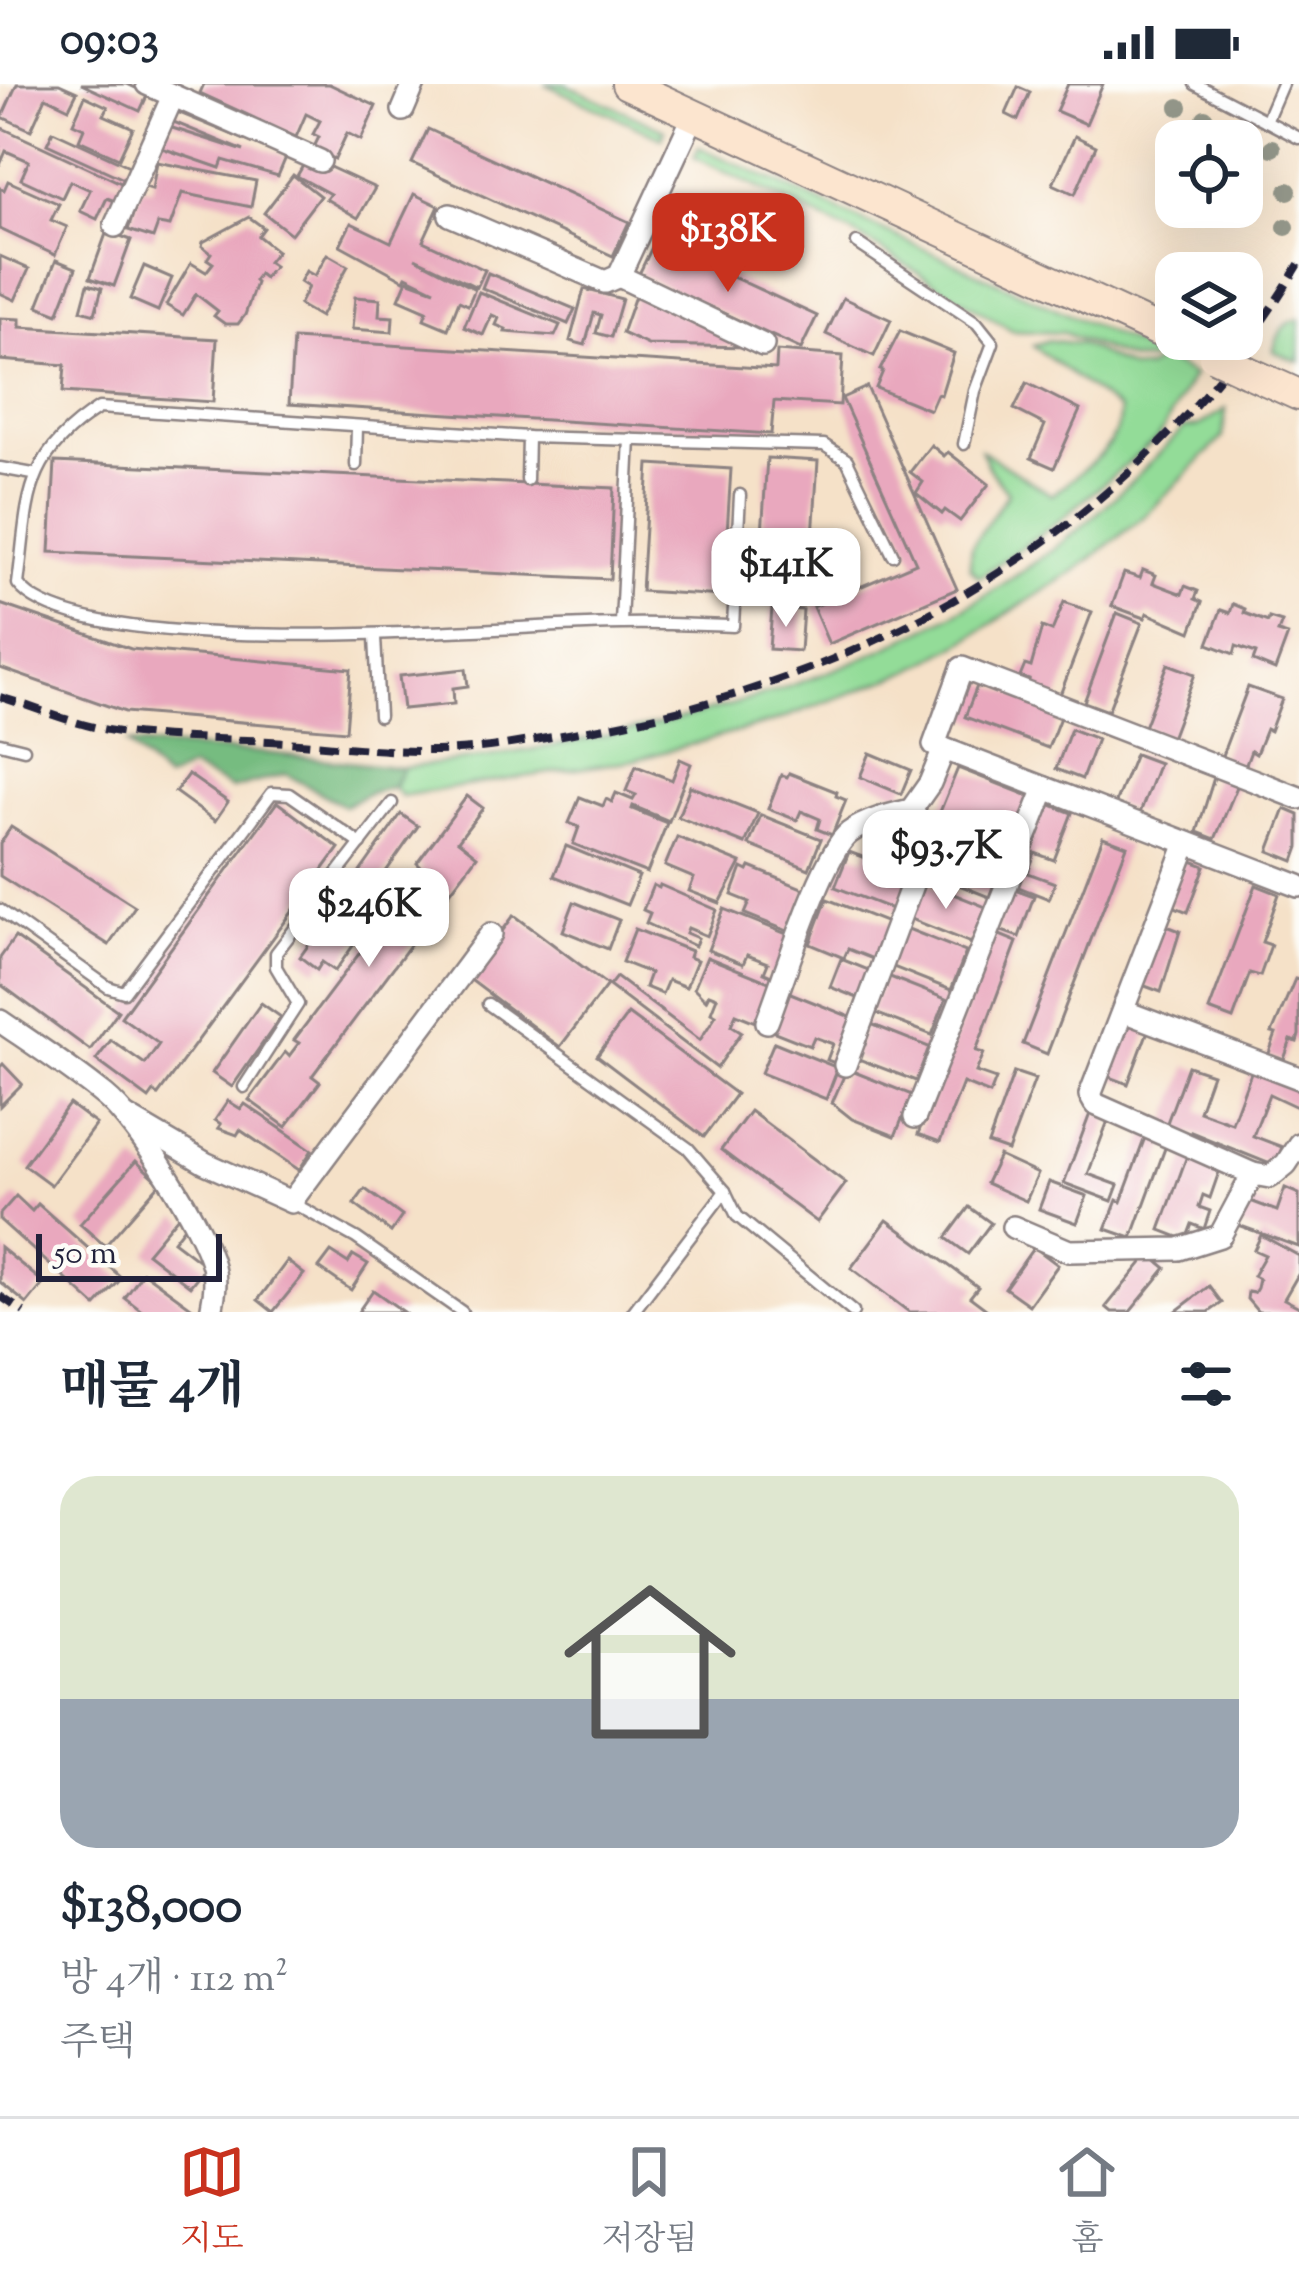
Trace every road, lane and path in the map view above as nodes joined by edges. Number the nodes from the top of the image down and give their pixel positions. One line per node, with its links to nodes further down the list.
1 (147, 84): 6 (street)
2 (414, 84): 7 (street)
3 (627, 84): 8 (main road)
4 (1195, 84): 9 (lane)
5 (1282, 84): 9 (lane)
6 (173, 96): 11 (street); 13 (street)
7 (403, 110)
8 (694, 115): 15 (street); 16 (main road)
9 (1266, 121): 10 (lane)
10 (1299, 138)
11 (320, 161)
12 (450, 215): 15 (street)
13 (115, 226)
14 (857, 243): 23 (lane)
15 (619, 276): 17 (street)
16 (1155, 329)
17 (763, 345)
18 (1222, 360): 19 (main road, bridge)
19 (1299, 395)
20 (356, 427): 21 (lane); 24 (lane); 26 (lane)
21 (528, 436): 22 (lane); 27 (lane)
22 (631, 439): 29 (lane); 30 (lane)
23 (964, 444)
24 (356, 464)
25 (0, 468): 26 (lane)
26 (33, 474): 31 (lane)
27 (527, 480)
28 (740, 495): 30 (lane)
29 (893, 556)
30 (621, 623): 31 (lane)
31 (375, 637): 32 (lane)
32 (379, 716)
33 (0, 742): 34 (lane)
34 (24, 749)
35 (944, 749): 36 (street); 37 (street); 39 (street)
36 (1045, 788): 40 (street); 53 (street)
37 (1299, 798)
38 (392, 803): 41 (lane)
39 (911, 810): 48 (street); 49 (street)
40 (1187, 843): 42 (street); 46 (street)
41 (361, 844): 43 (lane); 51 (lane)
42 (1299, 886)
43 (0, 910)
44 (491, 934): 57 (street)
45 (488, 1004): 56 (lane)
46 (1123, 1011): 50 (street); 55 (street)
47 (0, 1021): 52 (street)
48 (767, 1022)
49 (845, 1065)
50 (1299, 1078)
51 (244, 1087)
52 (125, 1116): 57 (street); 59 (street)
53 (915, 1118)
54 (1299, 1144): 55 (street)
55 (1253, 1174): 58 (street)
56 (725, 1191): 61 (lane); 62 (lane)
57 (292, 1202): 60 (lane)
58 (1013, 1226)
59 (211, 1312)
60 (462, 1312)
61 (633, 1312)
62 (853, 1312)

